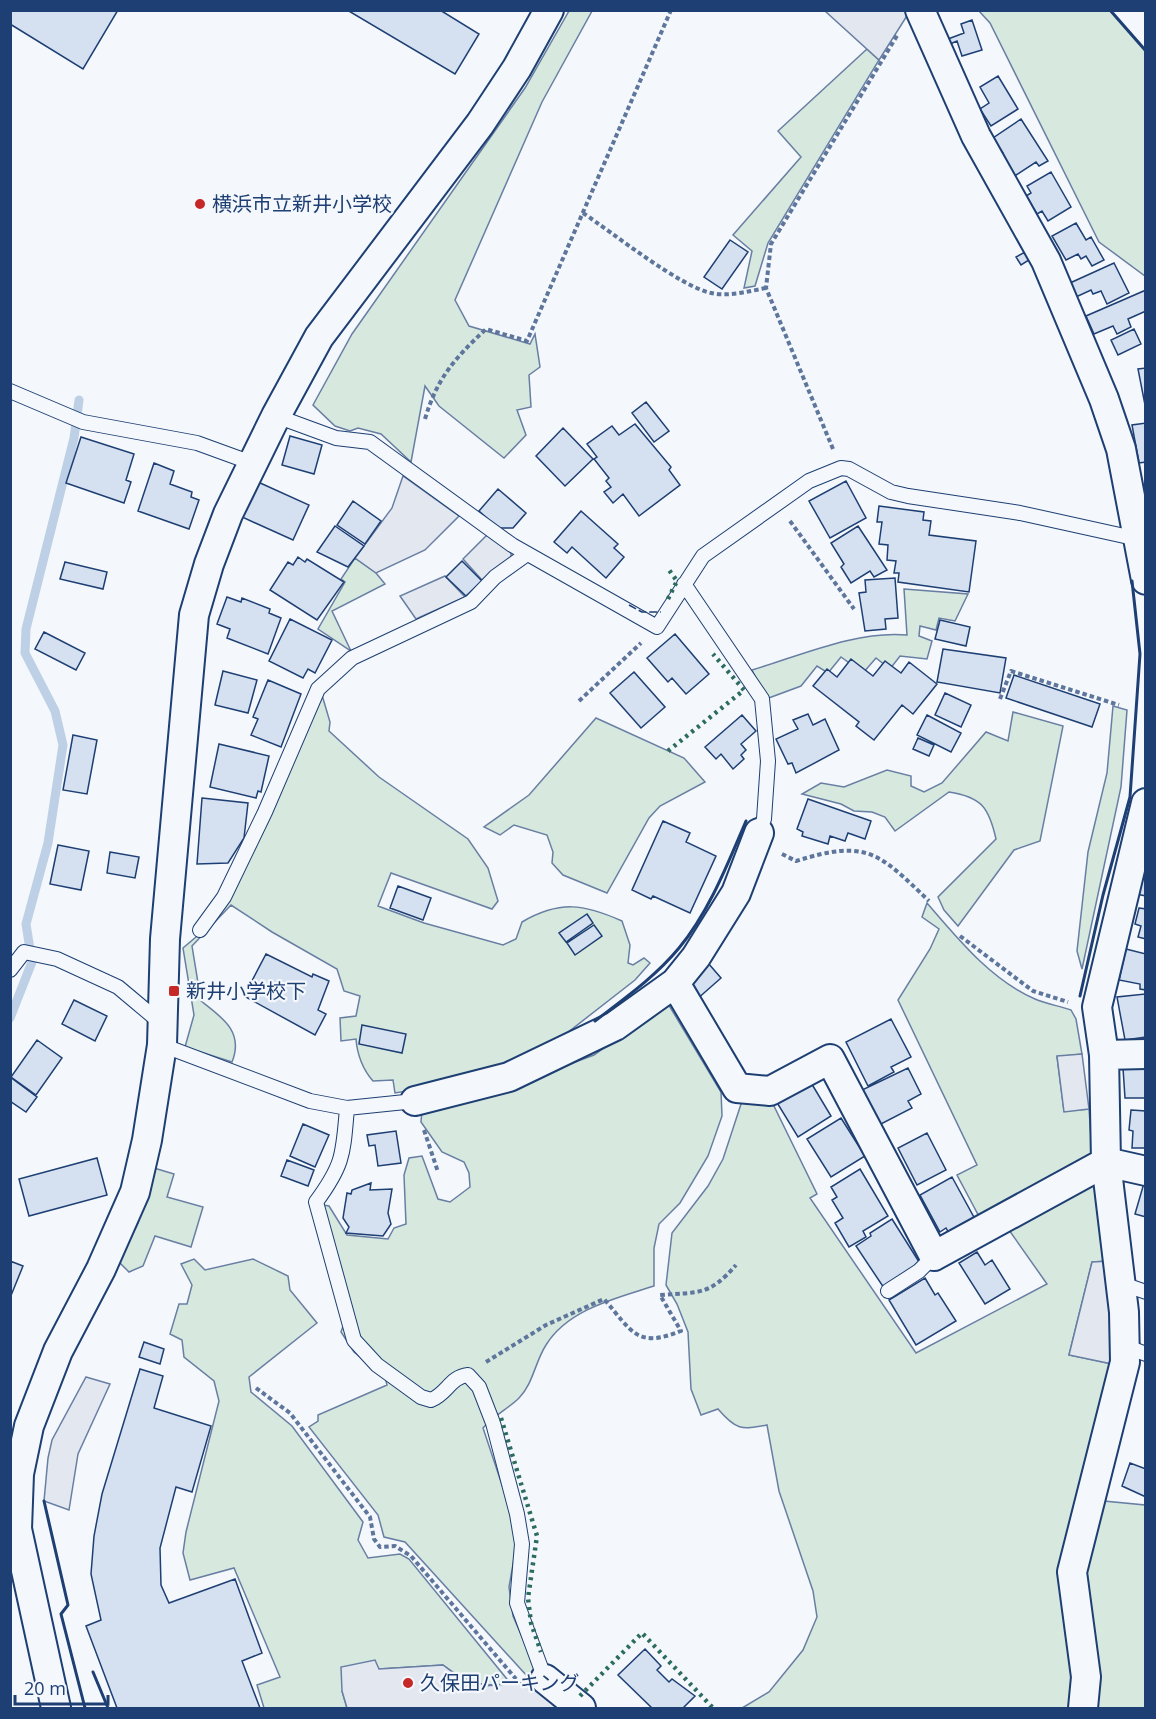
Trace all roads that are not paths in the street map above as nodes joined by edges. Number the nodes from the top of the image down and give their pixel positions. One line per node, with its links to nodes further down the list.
1 (549, 10): 4 (street)
2 (920, 10): 6 (street)
3 (10, 391): 5 (lane)
4 (276, 416): 5 (street); 8 (lane)
5 (252, 463): 16 (street)
6 (1137, 479): 7 (street)
7 (1138, 539): 9 (street); 10 (lane)
8 (527, 554): 10 (lane); 13 (lane)
9 (1146, 580)
10 (684, 584): 12 (lane)
11 (1146, 803): 18 (street)
12 (759, 833): 15 (street)
13 (200, 930)
14 (10, 970): 16 (lane)
15 (675, 983): 19 (street); 23 (street)
16 (161, 1034): 20 (lane); 27 (street)
17 (1146, 1054): 18 (street)
18 (1104, 1056): 21 (street)
19 (415, 1101): 20 (lane)
20 (347, 1108): 28 (lane)
21 (1106, 1162): 22 (street); 23 (street); 24 (street)
22 (1146, 1171)
23 (934, 1256): 25 (lane)
24 (1133, 1287): 26 (street)
25 (888, 1291)
26 (1135, 1350): 31 (street)
27 (20, 1424): 29 (street)
28 (531, 1680): 30 (street)
29 (56, 1708)
30 (581, 1708)
31 (1083, 1708)

